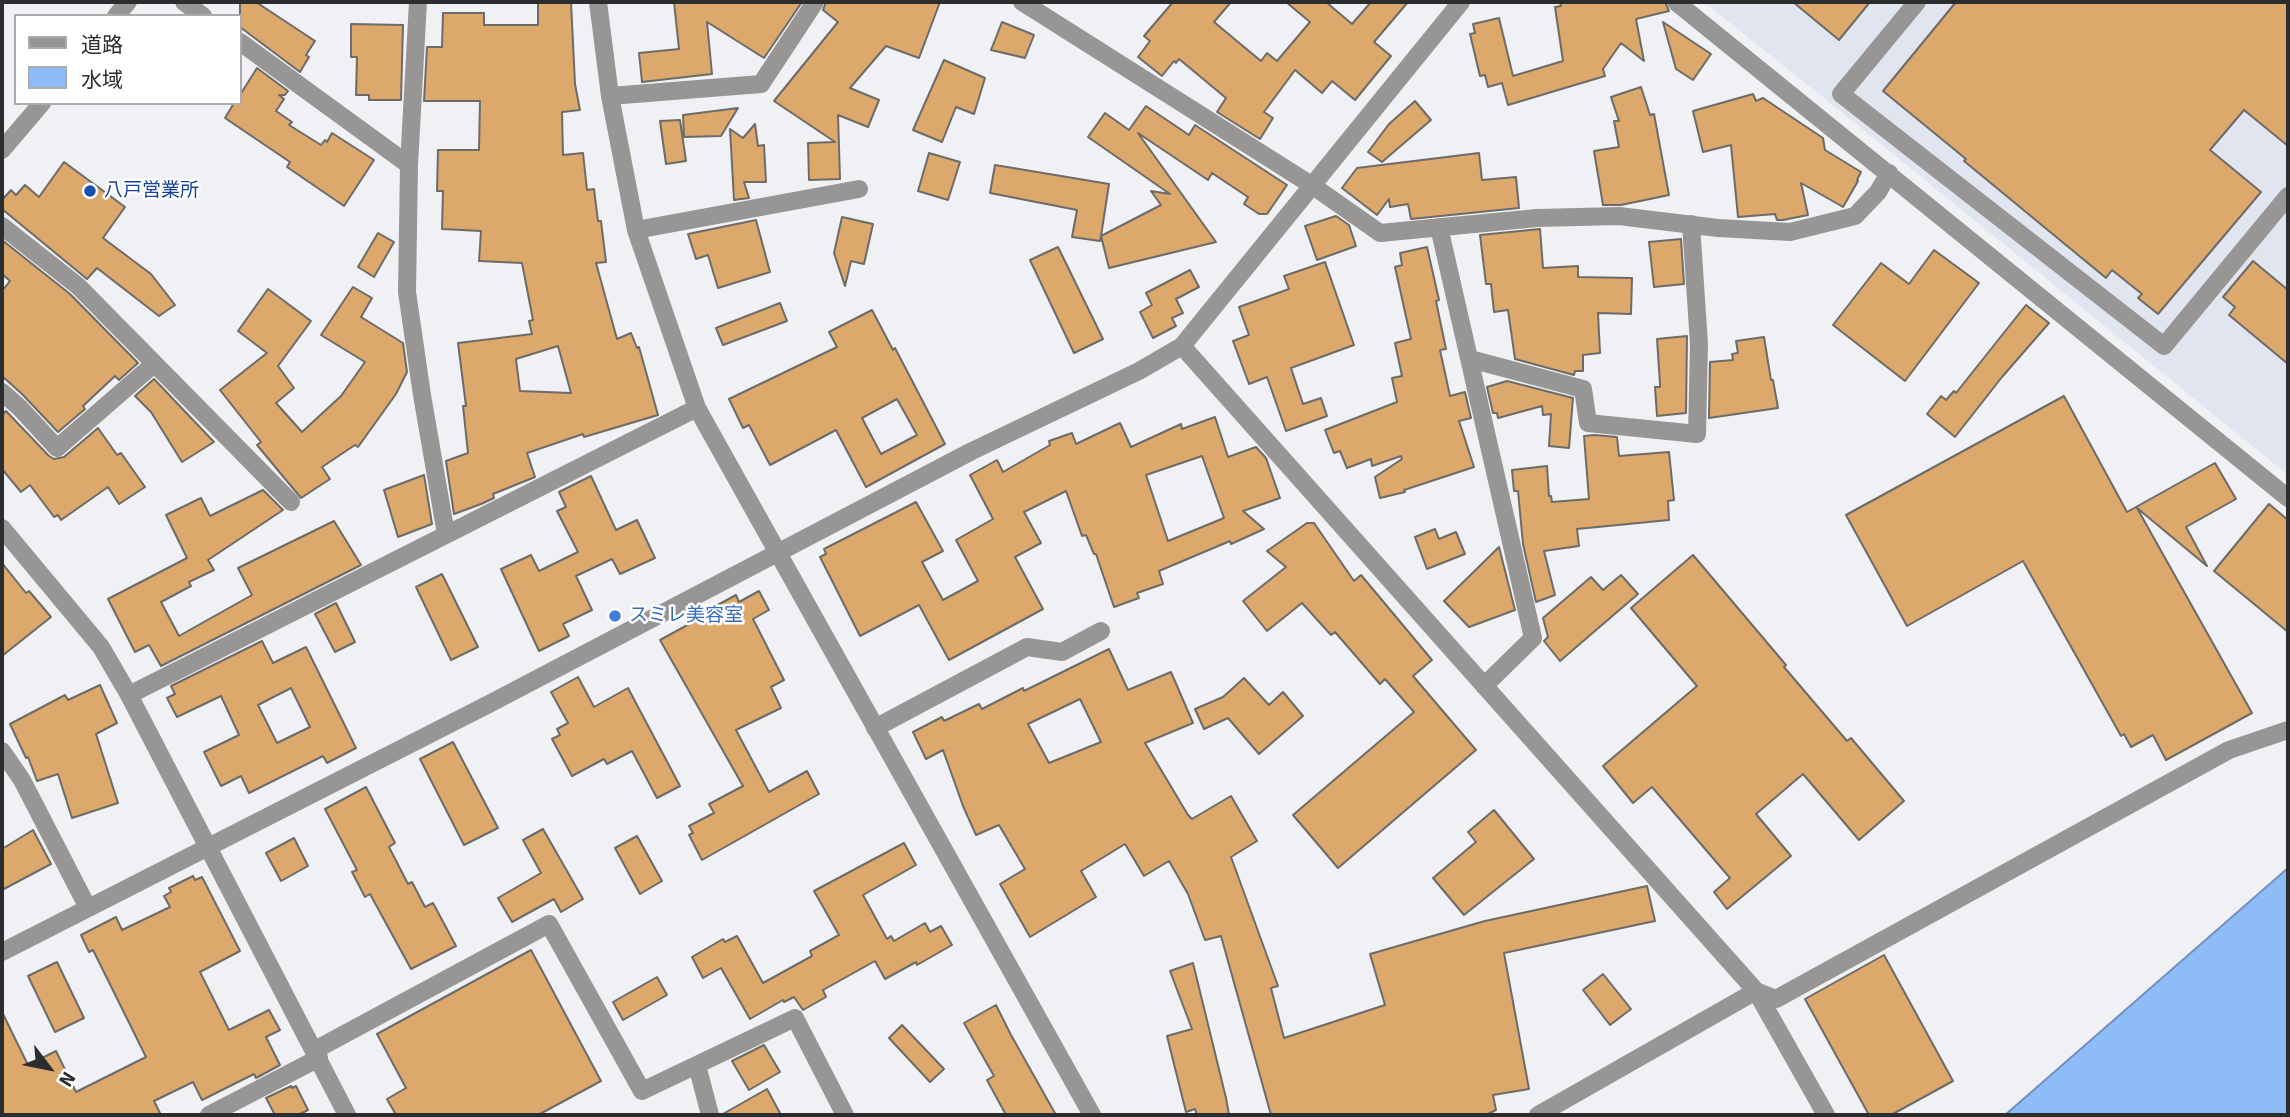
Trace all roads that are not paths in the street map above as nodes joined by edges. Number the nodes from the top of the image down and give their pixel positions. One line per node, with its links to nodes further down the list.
1 (184, 2): 9 (street)
2 (418, 2): 14 (street)
3 (598, 2): 11 (street)
4 (815, 2): 11 (street)
5 (1022, 2): 16 (street)
6 (1461, 2): 16 (street)
7 (1676, 2): 15 (street)
8 (1917, 2): 18 (street)
9 (200, 14)
10 (242, 43): 14 (street)
11 (610, 96): 22 (street)
12 (40, 105): 13 (street)
13 (2, 150)
14 (409, 164): 31 (street)
15 (1889, 173): 19 (street); 28 (street)
16 (1312, 187): 21 (street); 23 (street)
17 (859, 189): 22 (street)
18 (2288, 196)
19 (1691, 225): 21 (street); 24 (street)
20 (2, 226): 25 (street)
21 (1439, 227): 24 (street)
22 (636, 230): 27 (street)
23 (1182, 346): 32 (street); 34 (street)
24 (1469, 359): 34 (street)
25 (154, 364): 26 (street); 29 (street)
26 (2, 392)
27 (696, 408): 31 (street); 32 (street)
28 (2288, 498)
29 (291, 502)
30 (2, 527): 35 (street)
31 (446, 534): 35 (street)
32 (776, 553): 36 (street); 39 (street)
33 (1101, 631): 36 (street)
34 (1484, 686): 42 (street)
35 (129, 695): 39 (street)
36 (875, 728): 49 (street)
37 (2288, 730): 42 (street)
38 (2, 751): 40 (street)
39 (208, 847): 40 (street); 43 (street)
40 (88, 908): 41 (street)
41 (2, 952)
42 (1756, 991): 50 (street); 51 (street)
43 (317, 1054): 44 (street); 45 (street); 46 (street)
44 (697, 1065): 47 (street); 48 (street)
45 (209, 1115)
46 (347, 1115)
47 (710, 1115)
48 (845, 1115)
49 (1092, 1115)
50 (1538, 1115)
51 (1826, 1115)

